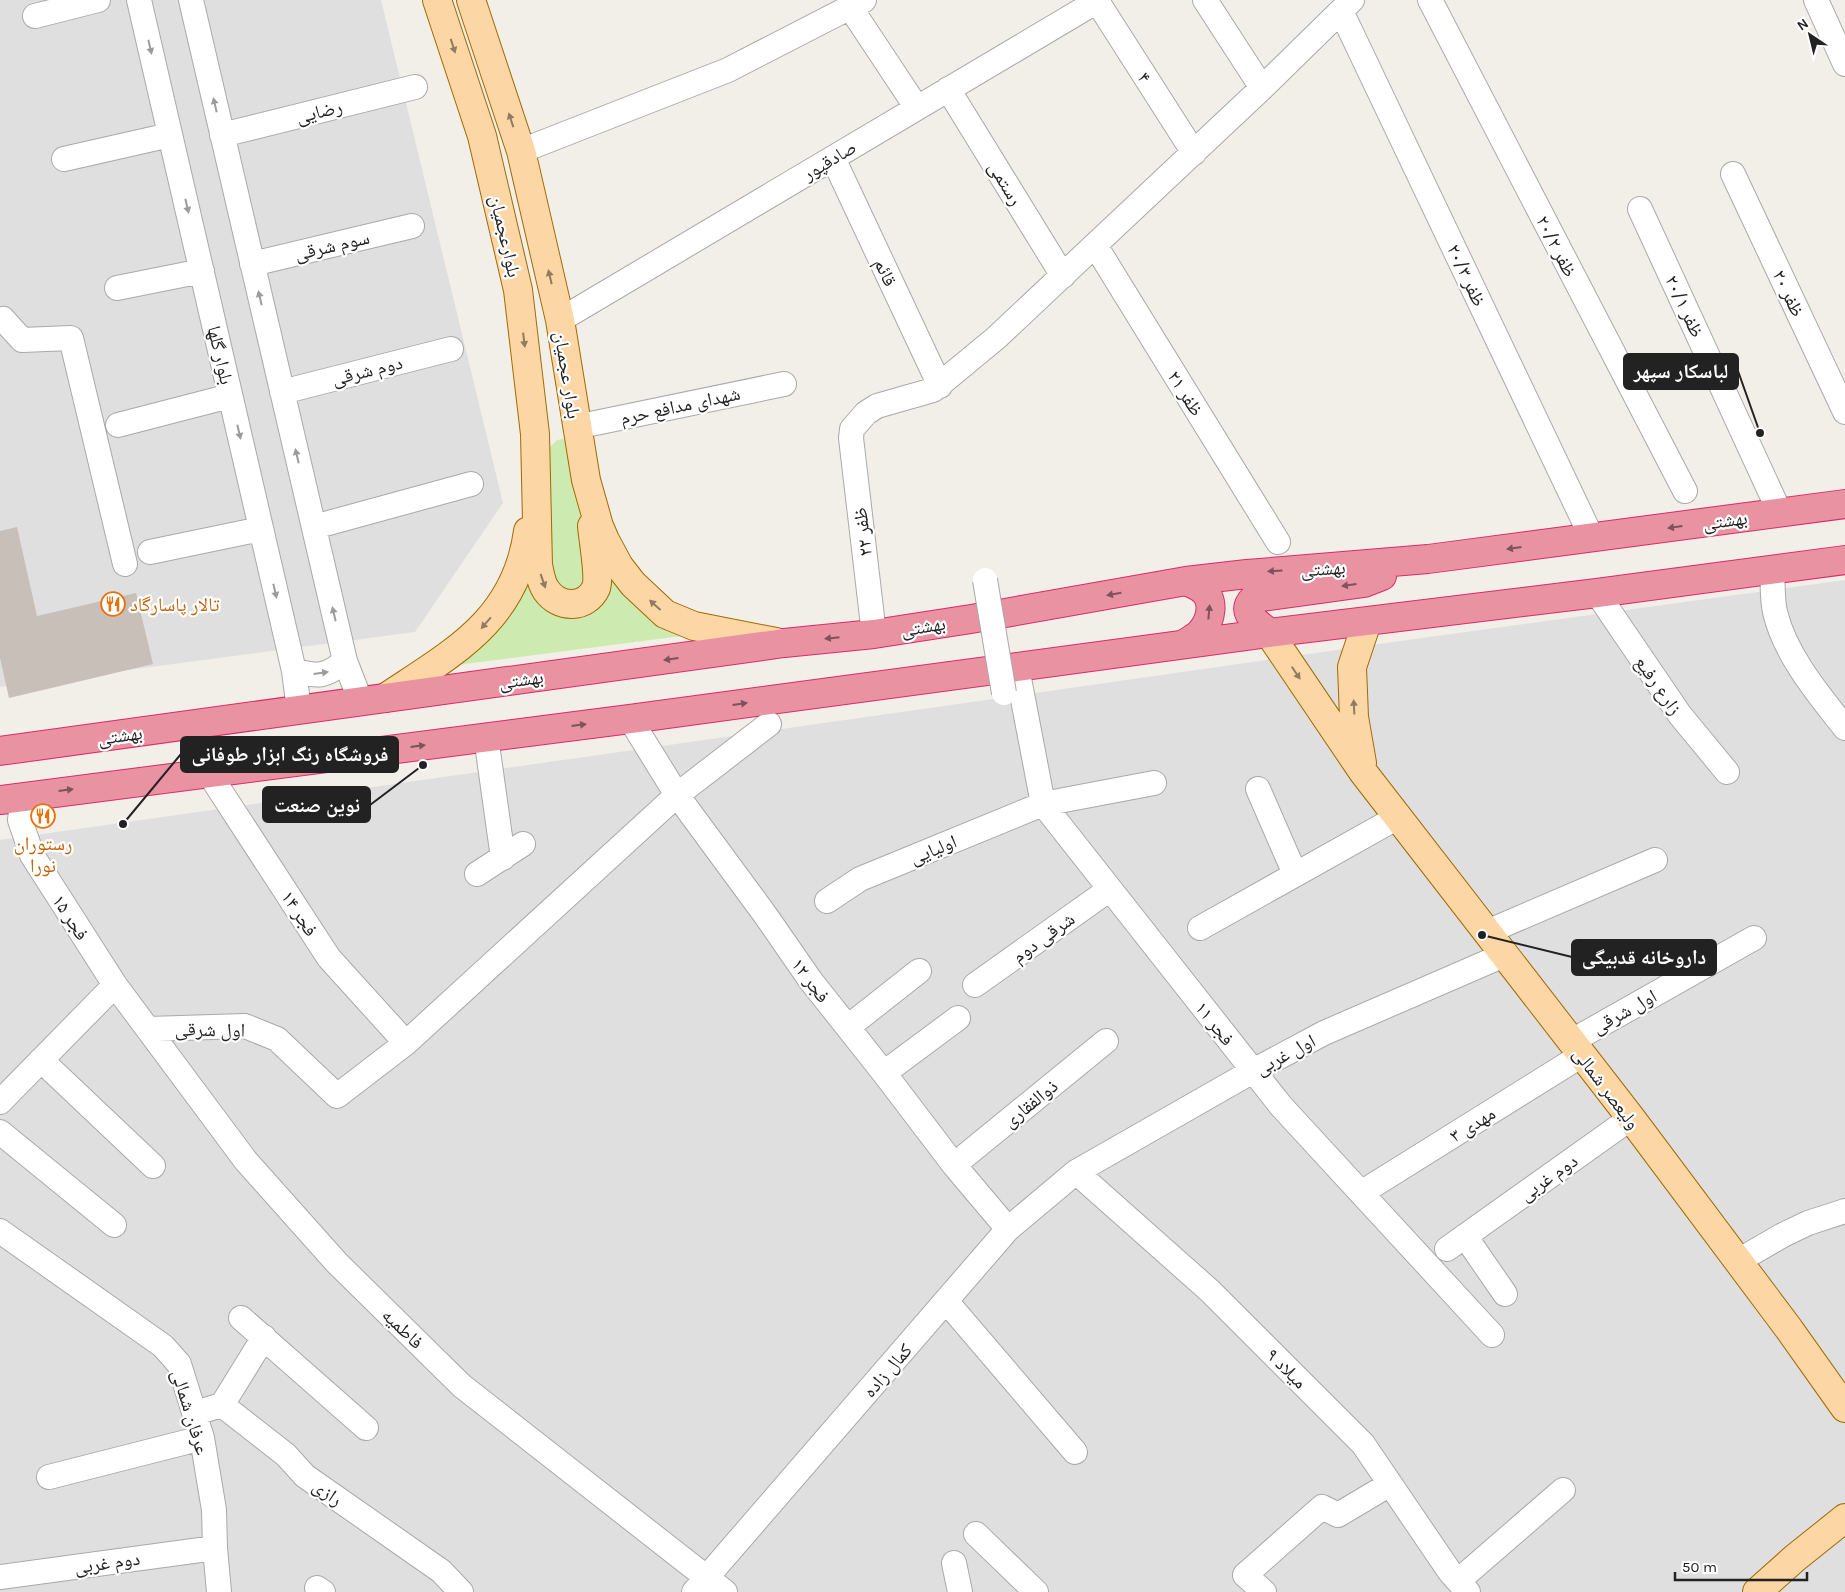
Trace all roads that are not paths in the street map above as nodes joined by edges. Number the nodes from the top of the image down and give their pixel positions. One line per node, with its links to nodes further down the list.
1 (98, 0): 12 (street)
2 (139, 0): 18 (street, بلوار گلها, one-way to 18)
3 (191, 0): 19 (street, one-way to 3)
4 (437, 0): 42 (main road, بلوارعجمیان, one-way to 42)
5 (472, 0): 20 (main road, بلوار عجمیان, one-way to 5)
6 (1205, 0): 15 (street)
7 (1430, 0): 46 (street, ظفر ۲۰/۲)
8 (1816, 0): 13 (street)
9 (1098, 1): 16 (street, صادقپور); 21 (street, ۴)
10 (857, 4): 17 (street); 20 (street)
11 (1347, 6): 15 (street); 51 (street, ظفر ۲۰/۳)
12 (35, 16)
13 (1845, 64)
14 (415, 88): 19 (street, رضایی)
15 (1262, 88): 21 (street)
16 (948, 90): 17 (street, صادقپور); 30 (street, رستمی)
17 (917, 108): 22 (street, صادقپور)
18 (170, 135): 23 (street); 29 (street, بلوار گلها, one-way to 29)
19 (222, 135): 28 (street)
20 (521, 151): 33 (main road, بلوار عجمیان, one-way to 20)
21 (1194, 153): 27 (street)
22 (833, 158): 33 (street, صادقپور); 36 (street, قائم)
23 (64, 159)
24 (1732, 174): 39 (street, ظفر ۲۰)
25 (1640, 209): 48 (street, ظفر ۲۰/۱)
26 (412, 226): 28 (street, سوم شرقی)
27 (1095, 245): 30 (street); 52 (street, ظفر ۲۱)
28 (252, 264): 37 (street, one-way to 28)
29 (202, 271): 31 (street); 38 (street, بلوار گلها)
30 (1063, 276): 36 (street)
31 (116, 288)
32 (0, 320): 56 (street)
33 (560, 320): 41 (main road, بلوار عجمیان)
34 (451, 349): 37 (street, دوم شرقی)
35 (784, 384): 41 (street, شهدای مدافع حرم)
36 (940, 386): 63 (street, ظفر ۲۲)
37 (282, 392): 49 (street, one-way to 37)
38 (230, 396): 40 (street); 50 (street, بلوار گلها, one-way to 50)
39 (1845, 412)
40 (118, 425)
41 (576, 427): 42 (main road); 44 (main road, بلوار عجمیان)
42 (535, 434): 43 (main road, بلوارعجمیان)
43 (535, 480): 44 (main road, one-way to 44); 70 (main road, one-way to 70)
44 (586, 480): 64 (main road, بلوار عجمیان, one-way to 44)
45 (471, 484): 49 (street)
46 (1685, 492)
47 (1845, 504): 48 (highway, بهشتی)
48 (1780, 513): 51 (highway, بهشتی, one-way to 51)
49 (314, 528): 66 (street, one-way to 49)
50 (261, 529): 53 (street); 68 (street, بلوار گلها, one-way to 68)
51 (1592, 538): 54 (highway, بهشتی, one-way to 54)
52 (1278, 542)
53 (150, 552)
54 (1428, 560): 59 (highway, بهشتی, one-way to 59); 62 (highway, one-way to 62)
55 (1845, 560): 57 (highway)
56 (125, 564)
57 (1772, 570): 60 (highway); 74 (street)
58 (986, 580): 69 (street, bridge)
59 (1186, 581): 63 (highway, بهشتی, one-way to 63); 65 (highway, one-way to 59)
60 (1597, 593): 61 (highway); 79 (street, زارع رفیع)
61 (1366, 622): 62 (highway); 78 (main road, one-way to 61)
62 (1269, 633): 65 (highway); 78 (main road, ولیعصر شمالی, one-way to 78)
63 (874, 634): 64 (highway, بهشتی, one-way to 64)
64 (784, 643): 70 (highway, بهشتی, one-way to 70)
65 (1184, 644): 67 (highway)
66 (345, 662): 68 (street, one-way to 66); 70 (street)
67 (1017, 668): 72 (highway, one-way to 67); 84 (street, فجر ۱۱)
68 (294, 671): 71 (street, بلوار گلها)
69 (1004, 693)
70 (373, 700): 71 (highway, بهشتی)
71 (299, 710): 76 (highway, بهشتی)
72 (630, 719): 75 (highway, one-way to 72); 82 (street, فجر ۱۲)
73 (769, 724): 82 (street)
74 (1845, 728)
75 (486, 737): 77 (highway, one-way to 75); 87 (street)
76 (0, 751)
77 (208, 772): 83 (highway, one-way to 77); 104 (street, فجر ۱۴)
78 (1363, 772): 85 (main road, ولیعصر شمالی)
79 (1727, 772)
80 (1154, 783): 84 (street, اولیایی)
81 (1258, 789): 90 (street)
82 (677, 795): 101 (street, فجر ۱۲); 104 (street)
83 (11, 798): 98 (street, فجر ۱۵)
84 (1043, 804): 91 (street, فجر ۱۱); 92 (street, اولیایی)
85 (1398, 817): 90 (street); 94 (main road, ولیعصر شمالی)
86 (523, 844): 87 (street)
87 (503, 858): 89 (street)
88 (1655, 860): 94 (street)
89 (477, 874)
90 (1295, 874): 93 (street)
91 (1110, 889): 99 (street, شرقی دوم); 107 (street, فجر ۱۱)
92 (827, 901)
93 (1200, 928)
94 (1487, 932): 96 (main road, ولیعصر شمالی)
95 (1754, 938): 105 (street, اول شرقی)
96 (1504, 955): 105 (main road, ولیعصر شمالی); 107 (street, اول غربی)
97 (919, 971): 101 (street)
98 (115, 985): 102 (street, فجر ۱۵); 106 (street)
99 (975, 985)
100 (958, 1018): 108 (street)
101 (848, 1027): 108 (street, فجر ۱۲)
102 (148, 1029): 104 (street, اول شرقی); 140 (street, فاطمیه)
103 (1106, 1041): 112 (street, ذوالفقاری)
104 (406, 1043)
105 (1577, 1048): 110 (main road, ولیعصر شمالی); 115 (street, مهدی ۳)
106 (41, 1060): 109 (street); 113 (street)
107 (1253, 1071): 114 (street, اول غربی); 115 (street, فجر ۱۱)
108 (884, 1073): 112 (street, فجر ۱۲)
109 (0, 1102)
110 (1631, 1118): 120 (main road, ولیعصر شمالی); 121 (street, دوم غربی)
111 (0, 1132): 117 (street)
112 (954, 1165): 118 (street, فجر ۱۲)
113 (153, 1166)
114 (1076, 1172): 118 (street, کمال زاده); 133 (street, میلاد ۹)
115 (1361, 1194): 124 (street, فجر ۱۱)
116 (1845, 1211): 120 (street)
117 (114, 1225)
118 (1008, 1229): 122 (street, کمال زاده)
119 (0, 1231): 128 (street, عرفان شمالی)
120 (1738, 1261): 127 (main road, ولیعصر شمالی)
121 (1505, 1294)
122 (946, 1301): 131 (street); 140 (street, کمال زاده)
123 (241, 1318): 125 (street)
124 (1492, 1335)
125 (264, 1337): 126 (street); 129 (street)
126 (222, 1405): 128 (street); 143 (street, رازی)
127 (1845, 1408)
128 (195, 1413): 130 (street, عرفان شمالی)
129 (366, 1428)
130 (202, 1438): 132 (street); 137 (street, عرفان شمالی)
131 (1075, 1452)
132 (49, 1477)
133 (1390, 1484): 141 (street, میلاد ۹); 146 (street)
134 (1562, 1490): 141 (street)
135 (1845, 1518): 147 (main road)
136 (976, 1534): 145 (street)
137 (215, 1548): 139 (street, دوم غربی); 142 (street, عرفان شمالی)
138 (954, 1563): 144 (street)
139 (0, 1577)
140 (709, 1587)
141 (1463, 1587)
142 (219, 1592)
143 (461, 1592)
144 (960, 1592)
145 (1036, 1592)
146 (1264, 1592)
147 (1757, 1592)

